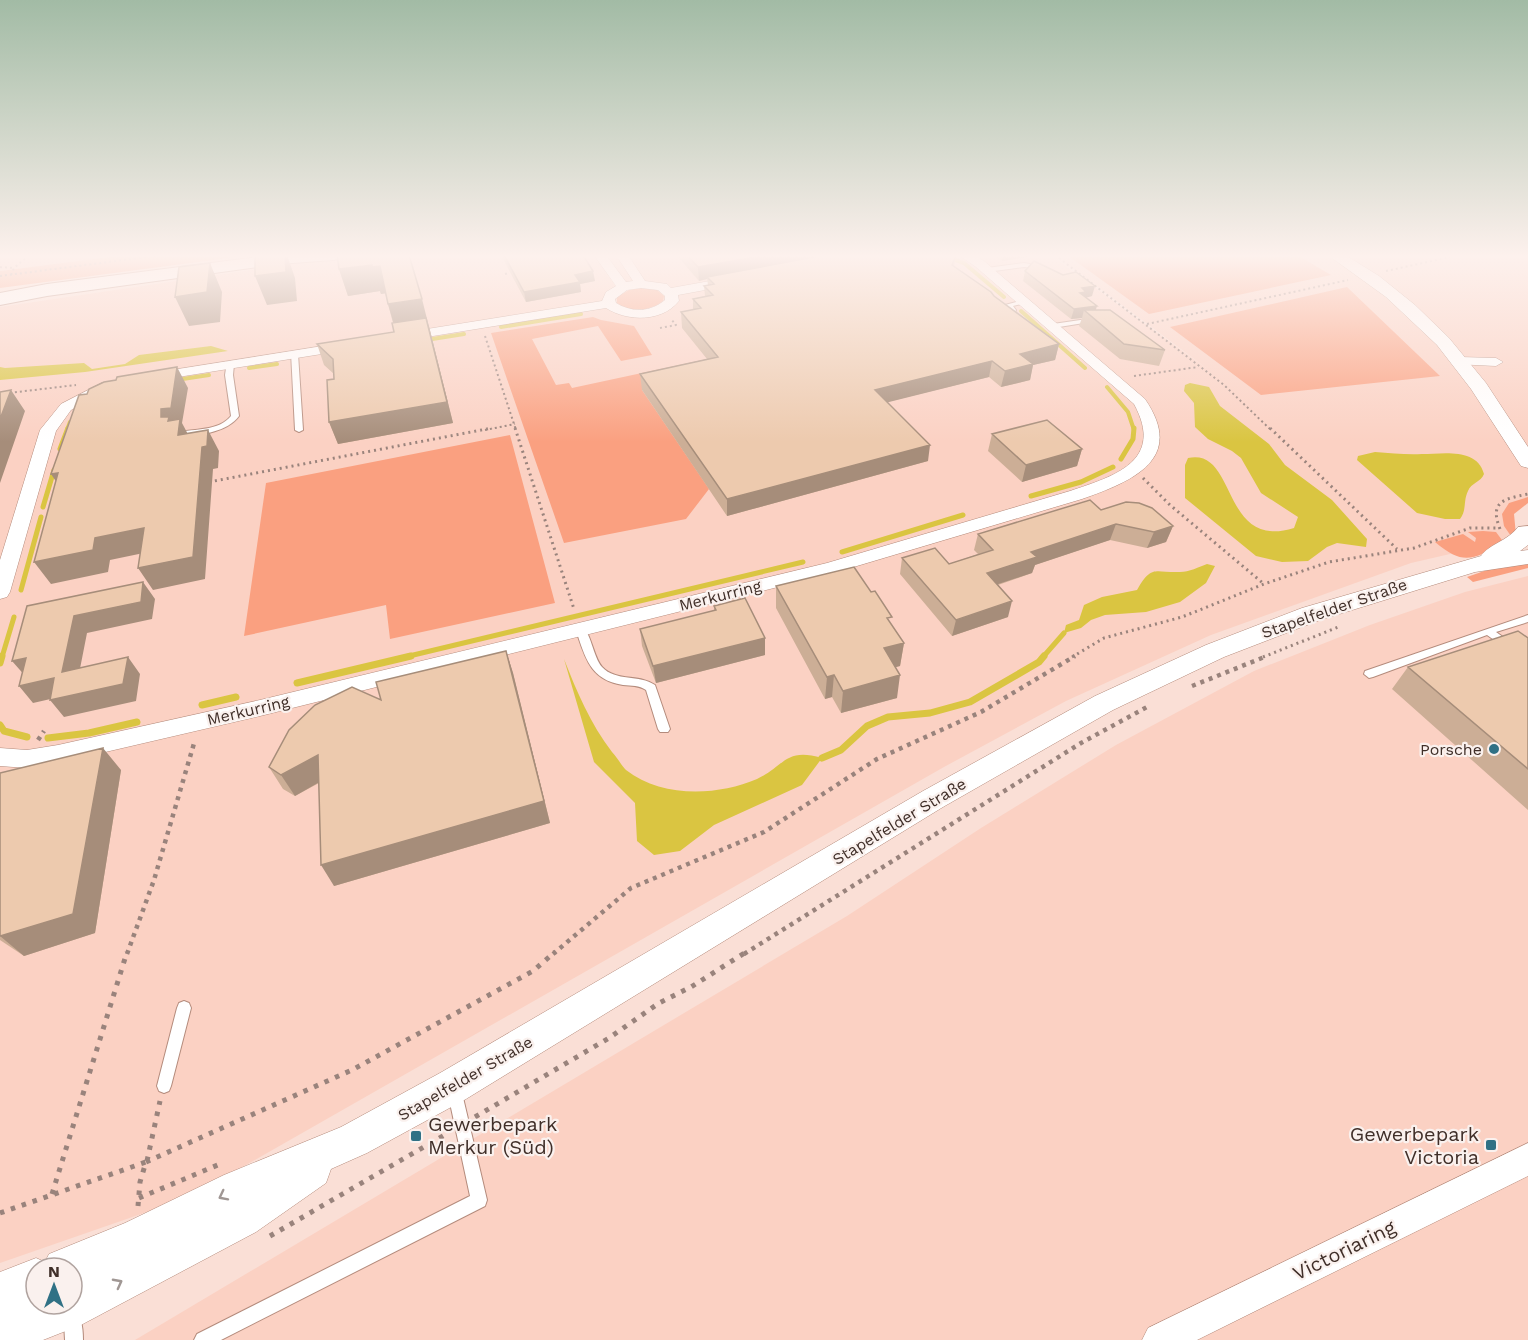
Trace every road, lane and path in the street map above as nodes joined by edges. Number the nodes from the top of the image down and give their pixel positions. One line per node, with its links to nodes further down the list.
1 (526, 318): 10 (street)
2 (671, 318): 13 (path)
3 (1012, 318): 11 (lane)
4 (1039, 318): 12 (street, Merkurring)
5 (1137, 318): 9 (path)
6 (1175, 318): 9 (path)
7 (1415, 318): 17 (street)
8 (1100, 320): 12 (lane)
9 (1146, 324): 20 (path)
10 (480, 325): 14 (street); 26 (path)
11 (1022, 326)
12 (1053, 326): 21 (street, Merkurring)
13 (660, 328)
14 (387, 339)
15 (364, 343): 16 (street)
16 (294, 354): 19 (street); 27 (lane)
17 (1459, 361): 18 (street); 29 (street)
18 (1496, 362)
19 (230, 364): 22 (street); 28 (lane)
20 (1198, 367): 21 (path); 35 (path)
21 (1114, 378): 43 (street, Merkurring)
22 (135, 380)
23 (114, 384): 39 (street)
24 (84, 386): 25 (path)
25 (0, 394)
26 (515, 424): 31 (path); 40 (path)
27 (299, 430)
28 (177, 434)
29 (1528, 462)
30 (1140, 475): 38 (path)
31 (203, 483)
32 (1527, 518): 33 (path); 37 (street, Stapelfelder Straße)
33 (1500, 528): 34 (path); 35 (path)
34 (1503, 534)
35 (1398, 550): 38 (path)
36 (1528, 557): 37 (street, Stapelfelder Straße)
37 (1473, 565): 54 (street, Stapelfelder Straße)
38 (1264, 584): 58 (path)
39 (0, 592)
40 (574, 609)
41 (1528, 618): 44 (lane)
42 (1351, 622): 47 (path)
43 (581, 630): 49 (lane); 51 (street, Merkurring)
44 (1488, 631): 45 (lane); 46 (lane)
45 (1528, 660)
46 (1369, 674)
47 (1184, 689)
48 (1156, 702): 55 (path)
49 (664, 729)
50 (196, 737): 59 (path)
51 (0, 757)
52 (184, 1008): 53 (lane)
53 (164, 1086): 58 (path)
54 (453, 1086): 55 (lane); 56 (street, Stapelfelder Straße)
55 (464, 1124): 62 (path); 71 (lane)
56 (354, 1140): 63 (street, Stapelfelder Straße, one-way to 63); 66 (street, Stapelfelder Straße, one-way to 56)
57 (1528, 1159): 72 (street, Victoriaring)
58 (146, 1162): 59 (path); 60 (path)
59 (52, 1194): 61 (path)
60 (138, 1198)
61 (0, 1213)
62 (264, 1240)
63 (84, 1259)
64 (24, 1284): 65 (street)
65 (0, 1293)
66 (84, 1300)
67 (35, 1316): 69 (lane)
68 (52, 1316): 70 (street, Stapelfelder Straße)
69 (0, 1319)
70 (0, 1335)
71 (203, 1340)
72 (1160, 1340)

